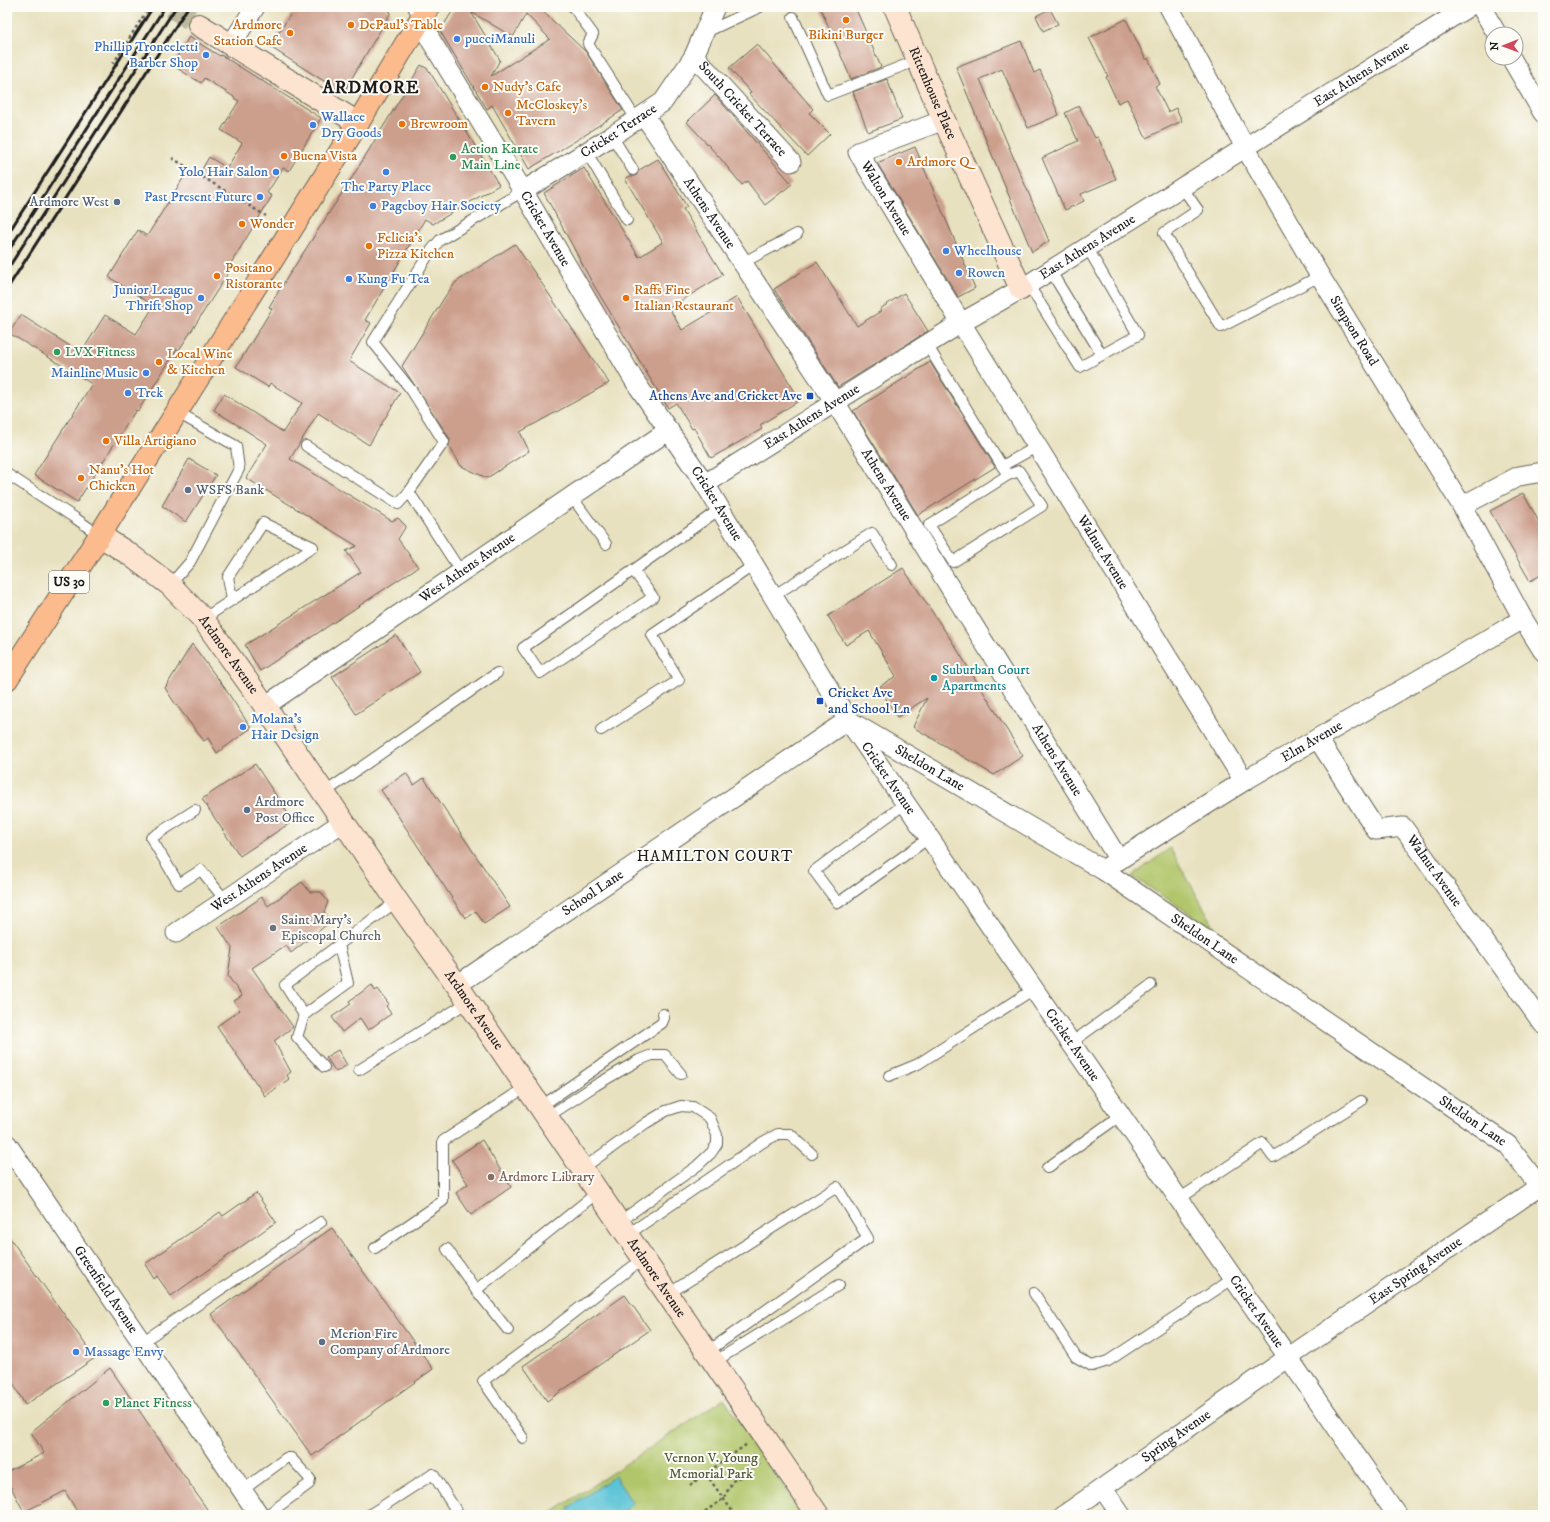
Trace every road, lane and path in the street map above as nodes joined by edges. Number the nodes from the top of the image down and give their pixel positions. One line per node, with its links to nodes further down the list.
1 (149, 7): 18 (path)
2 (255, 7): 15 (street)
3 (573, 7): 21 (lane)
4 (715, 7): 14 (street, Cricket Terrace)
5 (759, 7): 14 (lane)
6 (895, 7): 17 (street, Rittenhouse Place)
7 (1170, 7): 25 (street, Simpson Road)
8 (1468, 7): 25 (street, East Athens Avenue)
9 (1481, 7): 13 (street)
10 (423, 9): 23 (highway, US 30); 31 (street, Cricket Avenue)
11 (793, 17): 17 (lane)
12 (199, 25): 15 (street)
13 (1492, 26)
14 (704, 32): 16 (street, Cricket Terrace)
15 (231, 45): 23 (street)
16 (694, 56): 21 (street, Cricket Terrace); 28 (street, South Cricket Terrace)
17 (918, 60): 22 (street, Rittenhouse Place)
18 (113, 64)
19 (1516, 66): 20 (street)
20 (1543, 114)
21 (640, 117): 24 (street, Cricket Terrace); 36 (street, Athens Avenue)
22 (944, 120): 39 (street, Rittenhouse Place); 40 (street, Walton Avenue)
23 (358, 123): 44 (highway, US 30)
24 (612, 136): 26 (street, Cricket Terrace); 29 (lane)
25 (1245, 146): 30 (street, East Athens Avenue); 38 (street, Simpson Road)
26 (586, 151): 31 (street, Cricket Terrace); 33 (lane)
27 (172, 158): 32 (path)
28 (791, 162)
29 (633, 170)
30 (1182, 187): 35 (street, East Athens Avenue); 38 (lane)
31 (523, 191): 45 (street, Cricket Avenue); 53 (lane)
32 (266, 216)
33 (627, 220)
34 (797, 234): 36 (lane)
35 (1087, 247): 37 (street, East Athens Avenue); 42 (lane)
36 (742, 263): 43 (street, Athens Avenue)
37 (1050, 270): 39 (street, East Athens Avenue); 42 (lane)
38 (1320, 276): 55 (street, Simpson Road)
39 (1024, 287): 40 (street, East Athens Avenue); 42 (lane)
40 (962, 323): 41 (street, East Athens Avenue); 47 (street, Walnut Avenue)
41 (927, 345): 43 (street, East Athens Avenue); 48 (lane)
42 (1102, 355)
43 (835, 402): 52 (street, East Athens Avenue); 81 (street, Athens Avenue)
44 (176, 412): 57 (highway, US 30); 63 (lane)
45 (669, 430): 52 (street, Cricket Avenue); 54 (street, West Athens Avenue)
46 (306, 446): 53 (lane)
47 (1038, 446): 48 (lane); 75 (street, Walnut Avenue)
48 (1002, 466): 51 (lane)
49 (1543, 472): 55 (street)
50 (7, 474): 57 (lane)
51 (1008, 475): 51 (lane)
52 (705, 484): 56 (street, Cricket Avenue)
53 (409, 492): 62 (lane)
54 (572, 497): 58 (lane); 62 (street, West Athens Avenue)
55 (1462, 506): 67 (street, Simpson Road)
56 (720, 509): 60 (street, Cricket Avenue); 61 (lane)
57 (99, 535): 63 (street, Ardmore Avenue); 70 (highway, US 30)
58 (606, 544)
59 (892, 564): 64 (lane)
60 (754, 565): 64 (street, Cricket Avenue); 73 (lane)
61 (633, 570): 61 (lane)
62 (461, 572): 71 (street, West Athens Avenue)
63 (170, 585): 66 (street, Ardmore Avenue)
64 (773, 596): 72 (street, Cricket Avenue)
65 (232, 600): 65 (lane); 66 (lane)
66 (203, 619): 71 (street, Ardmore Avenue)
67 (1523, 619): 68 (street, Simpson Road); 74 (street, Elm Avenue)
68 (1543, 651)
69 (497, 673): 76 (lane)
70 (7, 679)
71 (265, 706): 76 (street, Ardmore Avenue)
72 (848, 720): 77 (street, Cricket Avenue); 82 (street, Sheldon Lane); 89 (street, School Lane)
73 (601, 730)
74 (1318, 739): 75 (street, Elm Avenue); 92 (street, Walnut Avenue)
75 (1244, 781): 81 (street, Elm Avenue)
76 (324, 793): 79 (street, Ardmore Avenue)
77 (906, 803): 80 (street, Cricket Avenue); 80 (lane)
78 (195, 810): 83 (lane)
79 (343, 822): 83 (street, West Athens Avenue); 84 (street, Ardmore Avenue)
80 (930, 838): 88 (street, Cricket Avenue)
81 (1119, 860): 82 (street, Elm Avenue)
82 (1103, 870): 106 (street, Sheldon Lane)
83 (225, 900): 85 (street, West Athens Avenue)
84 (397, 901): 86 (lane); 89 (street, Ardmore Avenue)
85 (176, 933)
86 (339, 945): 91 (lane); 91 (lane)
87 (1151, 985): 93 (lane)
88 (1034, 989): 93 (street, Cricket Avenue); 97 (lane)
89 (462, 993): 95 (lane); 98 (street, Ardmore Avenue)
90 (663, 1014): 100 (lane)
91 (304, 1015): 94 (lane)
92 (1543, 1024)
93 (1071, 1043): 101 (street, Cricket Avenue)
94 (324, 1067)
95 (359, 1070)
96 (682, 1074): 100 (lane)
97 (889, 1076)
98 (526, 1086): 100 (street, Ardmore Avenue); 111 (lane)
99 (1361, 1101): 108 (lane)
100 (544, 1112): 105 (street, Ardmore Avenue)
101 (1121, 1115): 104 (lane); 108 (street, Cricket Avenue)
102 (7, 1144): 120 (street, Greenfield Avenue)
103 (812, 1154): 110 (lane)
104 (1047, 1168)
105 (582, 1169): 107 (street, Ardmore Avenue); 110 (lane)
106 (1542, 1187): 122 (street, East Spring Avenue)
107 (598, 1192): 110 (street, Ardmore Avenue); 116 (lane)
108 (1179, 1199): 114 (street, Cricket Avenue)
109 (321, 1222): 120 (lane)
110 (623, 1228): 113 (street, Ardmore Avenue)
111 (375, 1248)
112 (447, 1248): 116 (lane)
113 (645, 1260): 118 (street, Ardmore Avenue); 123 (lane)
114 (1234, 1278): 117 (lane); 122 (street, Cricket Avenue)
115 (839, 1285): 121 (lane)
116 (476, 1290): 119 (lane)
117 (1034, 1292)
118 (668, 1294): 121 (street, Ardmore Avenue); 121 (lane)
119 (508, 1330)
120 (142, 1342): 129 (street, Greenfield Avenue)
121 (711, 1357): 137 (street, Ardmore Avenue)
122 (1289, 1358): 128 (street, Spring Avenue); 140 (street, Cricket Avenue)
123 (523, 1438)
124 (751, 1441): 126 (path)
125 (765, 1460): 130 (path)
126 (706, 1474): 127 (path); 130 (path)
127 (690, 1485)
128 (1103, 1489): 138 (street, Spring Avenue); 139 (street)
129 (242, 1490): 131 (street, Greenfield Avenue); 132 (lane)
130 (723, 1499): 135 (path); 136 (path)
131 (259, 1515)
132 (267, 1515)
133 (369, 1515): 134 (lane)
134 (451, 1515)
135 (700, 1515)
136 (735, 1515)
137 (818, 1515)
138 (1064, 1515)
139 (1122, 1515)
140 (1397, 1515)

